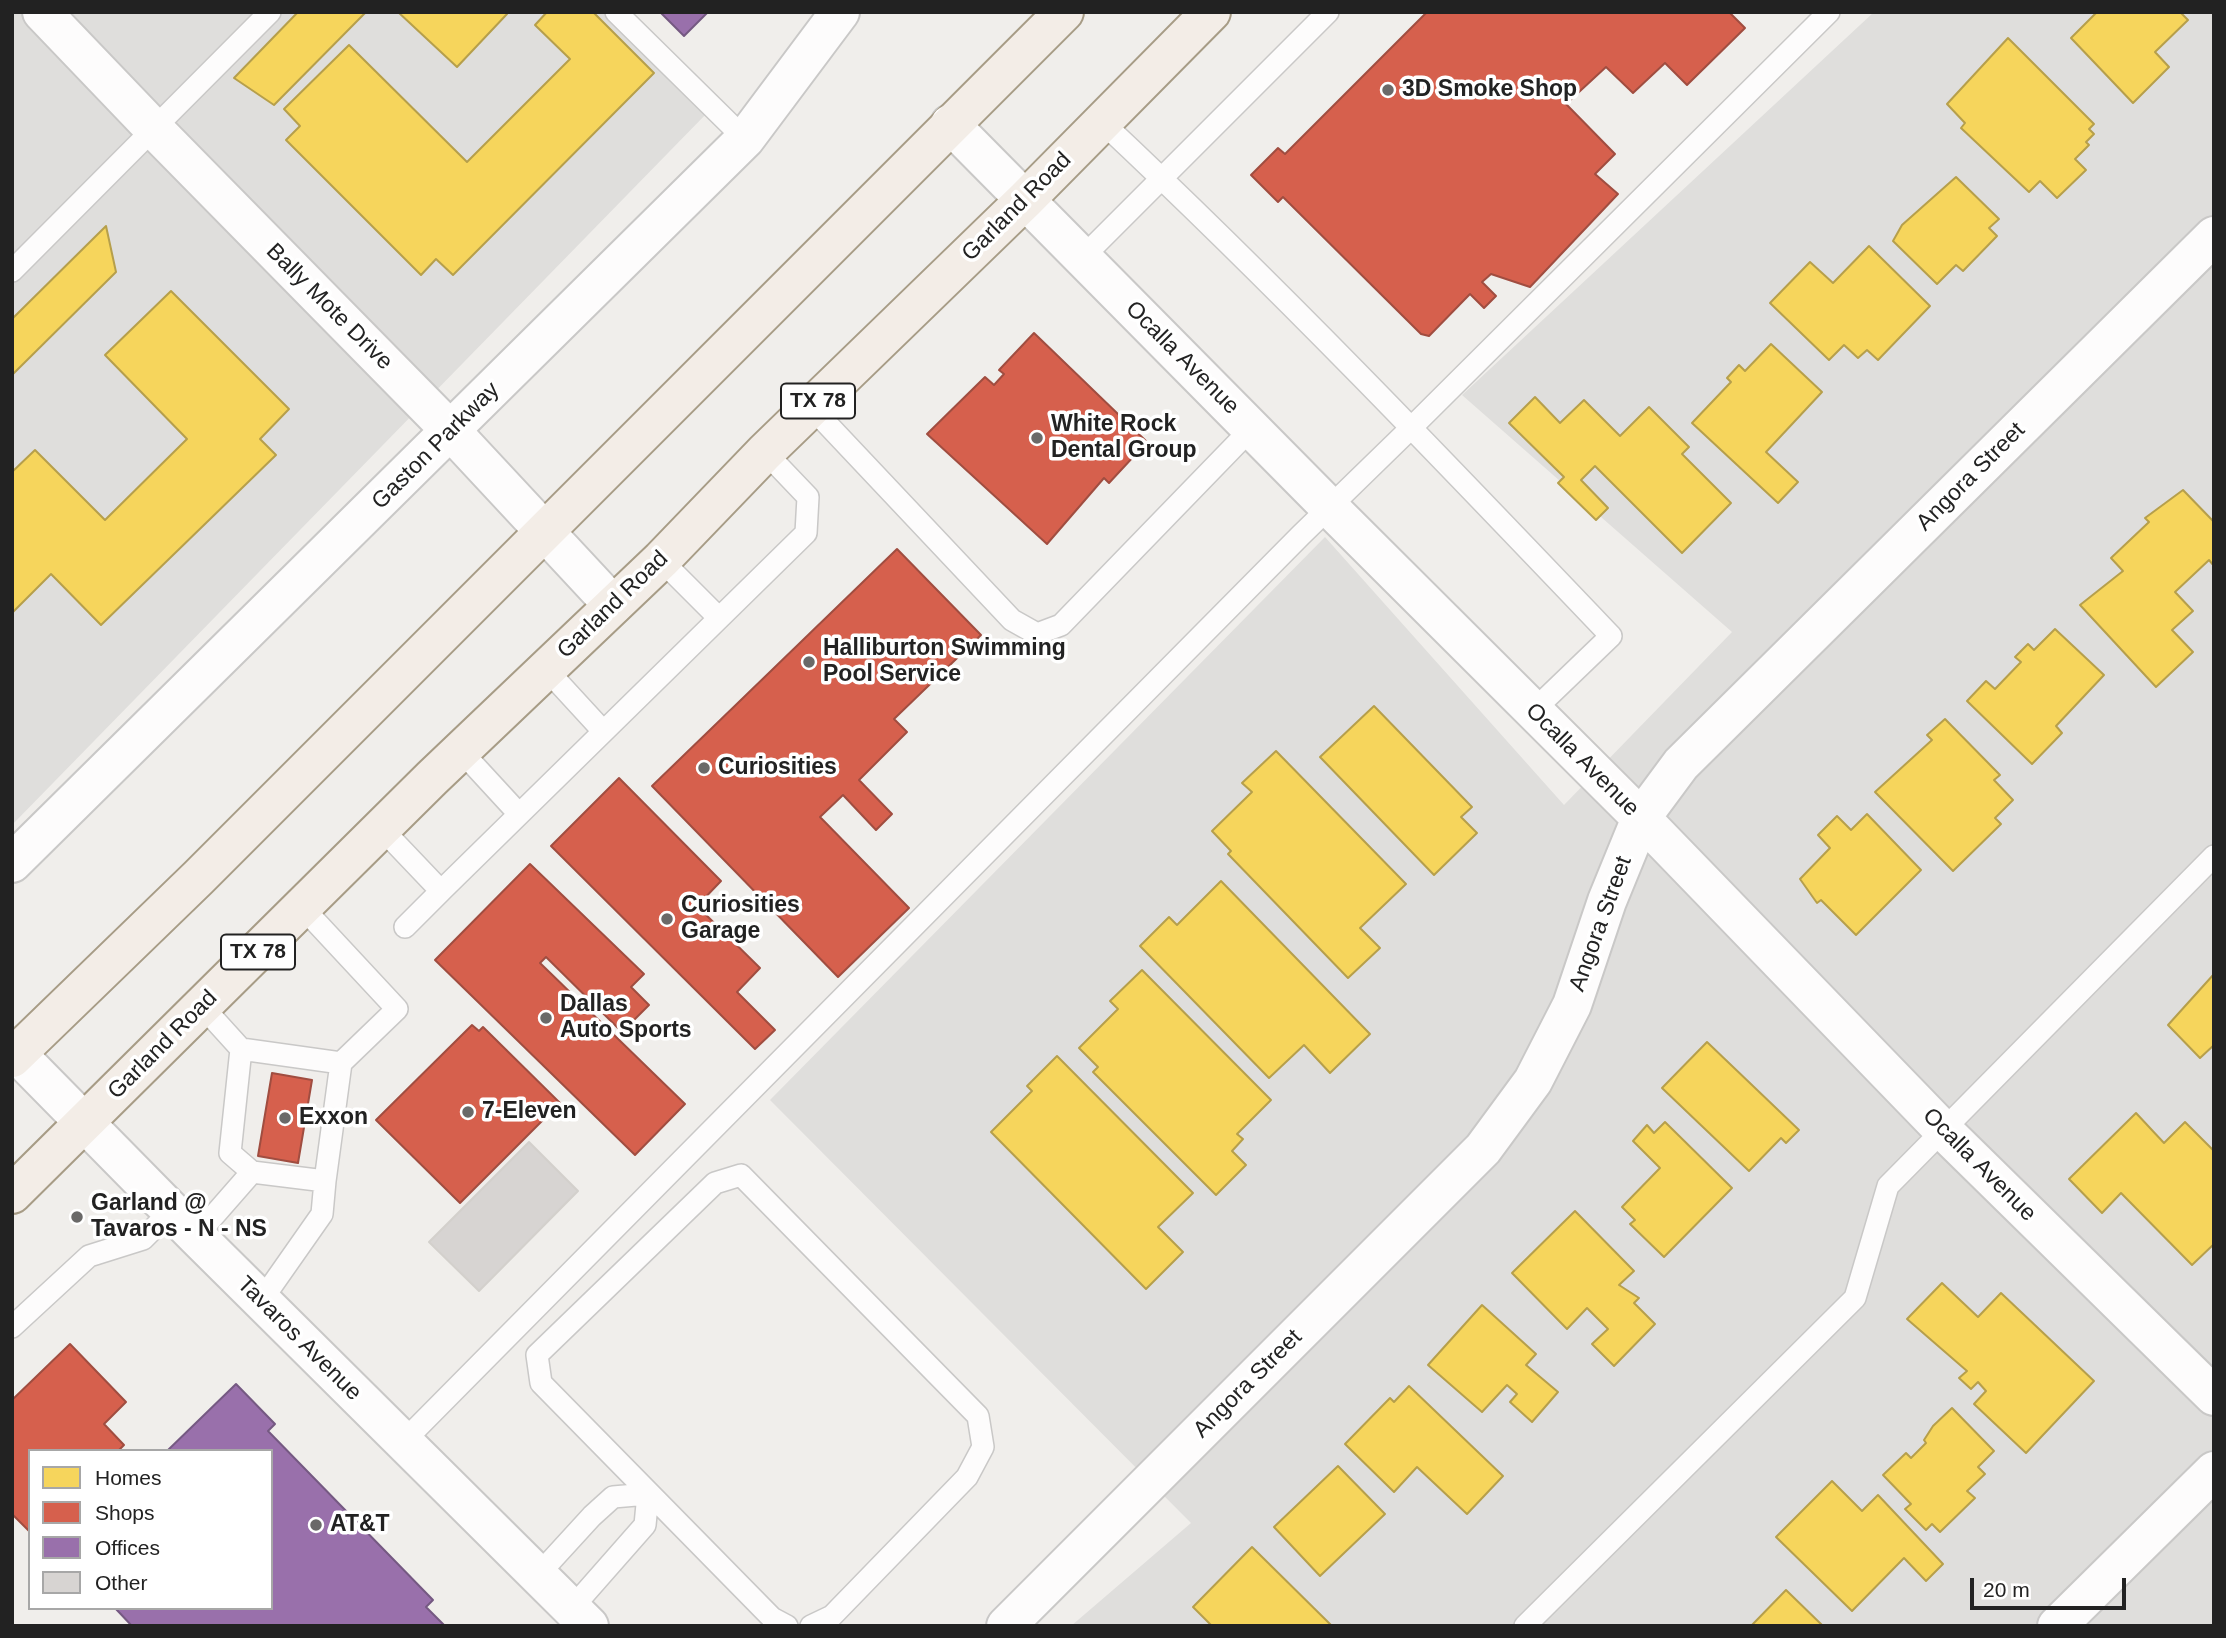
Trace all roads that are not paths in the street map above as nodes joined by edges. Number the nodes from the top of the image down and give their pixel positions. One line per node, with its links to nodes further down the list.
1 (42, 12): 11 (street, Bally Mote Drive)
2 (270, 12): 11 (lane)
3 (615, 12): 12 (lane)
4 (839, 12): 12 (street, Gaston Parkway)
5 (1064, 12): 10 (main road)
6 (1211, 12): 9 (main road, Garland Road / TX 78)
7 (1328, 12): 13 (lane)
8 (1829, 12): 19 (lane)
9 (1102, 122): 13 (lane); 14 (main road, Garland Road / TX 78)
10 (950, 124): 14 (street, Ocalla Avenue); 24 (main road)
11 (154, 129): 17 (lane); 21 (street, Bally Mote Drive)
12 (745, 139): 21 (street, Gaston Parkway)
13 (1163, 179): 16 (lane); 19 (lane)
14 (1025, 200): 16 (street, Ocalla Avenue); 18 (main road, Garland Road / TX 78)
15 (2214, 236): 33 (street, Angora Street)
16 (1082, 258): 20 (street, Ocalla Avenue)
17 (12, 271)
18 (812, 408): 20 (lane); 22 (main road, Garland Road / TX 78)
19 (1412, 427): 23 (lane); 29 (lane)
20 (1252, 428): 23 (street, Ocalla Avenue)
21 (451, 431): 24 (street, Bally Mote Drive); 36 (street, Gaston Parkway)
22 (765, 453): 25 (main road, Garland Road / TX 78); 27 (lane)
23 (1329, 507): 29 (street, Ocalla Avenue); 53 (lane)
24 (544, 532): 26 (street, Bally Mote Drive); 42 (main road)
25 (661, 560): 26 (main road, Garland Road / TX 78); 27 (lane)
26 (614, 604): 28 (main road, Garland Road / TX 78)
27 (718, 618): 30 (lane)
28 (546, 669): 30 (lane); 31 (main road, Garland Road / TX 78)
29 (1533, 711): 33 (street, Ocalla Avenue)
30 (603, 731): 32 (lane)
31 (461, 751): 32 (lane); 34 (main road, Garland Road / TX 78)
32 (519, 814): 37 (lane)
33 (1641, 818): 45 (street, Ocalla Avenue); 60 (street, Angora Street)
34 (381, 828): 37 (lane); 38 (main road, Garland Road / TX 78)
35 (2214, 856): 45 (lane)
36 (12, 863)
37 (441, 891): 39 (lane)
38 (303, 908): 40 (main road, Garland Road / TX 78); 43 (lane)
39 (405, 927)
40 (202, 1006): 41 (lane); 44 (main road, Garland Road / TX 78)
41 (241, 1049): 43 (lane); 46 (lane)
42 (14, 1054): 44 (street, Tavaros Avenue)
43 (341, 1063): 47 (lane)
44 (83, 1124): 48 (main road, Garland Road / TX 78); 49 (street, Tavaros Avenue)
45 (1942, 1129): 52 (street, Ocalla Avenue); 61 (lane)
46 (252, 1172): 47 (lane); 49 (lane)
47 (325, 1181): 50 (lane)
48 (12, 1194)
49 (183, 1224): 50 (street, Tavaros Avenue); 51 (lane)
50 (261, 1301): 53 (street, Tavaros Avenue)
51 (12, 1327)
52 (2214, 1396)
53 (403, 1442): 56 (street, Tavaros Avenue)
54 (2214, 1471): 62 (street)
55 (648, 1493): 56 (lane); 57 (lane); 58 (lane); 59 (lane)
56 (538, 1575): 57 (street, Tavaros Avenue)
57 (580, 1617)
58 (787, 1626)
59 (811, 1626)
60 (1006, 1626)
61 (1525, 1626)
62 (2057, 1626)

